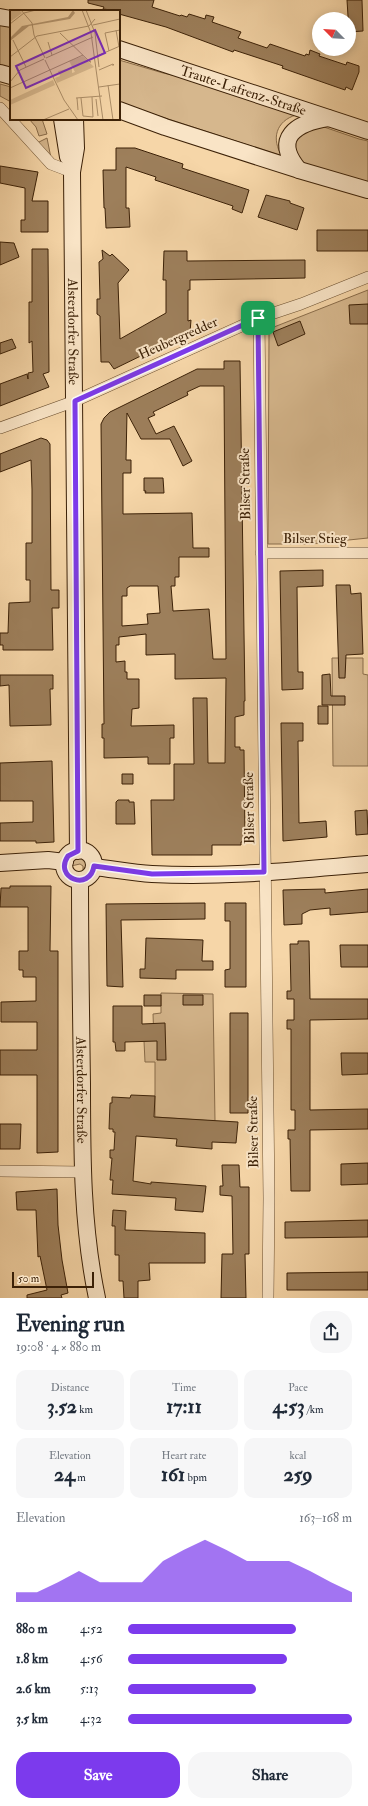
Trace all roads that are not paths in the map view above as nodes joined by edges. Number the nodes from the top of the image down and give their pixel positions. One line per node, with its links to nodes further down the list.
1 (0, 17): 2 (street)
2 (10, 19)
3 (120, 49): 8 (street, Traute-Lafrenz-Straße)
4 (0, 73): 5 (street)
5 (10, 76)
6 (0, 108): 9 (street)
7 (120, 110): 14 (street)
8 (329, 118): 13 (street, Traute-Lafrenz-Straße); 14 (street)
9 (10, 119)
10 (11, 120): 15 (street)
11 (62, 120): 15 (street, Alsterdorfer Straße)
12 (75, 120): 15 (street, Alsterdorfer Straße)
13 (365, 127)
14 (299, 170): 16 (street)
15 (72, 172): 19 (street, Alsterdorfer Straße)
16 (368, 190)
17 (368, 277): 18 (street, Heubergredder)
18 (258, 318): 19 (street, Heubergredder); 21 (street, Bilser Straße)
19 (75, 401): 20 (street, Heubergredder); 23 (street, Alsterdorfer Straße)
20 (0, 428)
21 (261, 553): 22 (street, Bilser Stieg); 28 (street, Bilser Straße)
22 (368, 553)
23 (78, 851): 24 (street); 27 (street)
24 (65, 862): 25 (street); 29 (street)
25 (0, 863)
26 (368, 864): 28 (street)
27 (94, 866): 28 (street); 29 (street)
28 (264, 872): 33 (street, Bilser Straße)
29 (80, 880): 31 (street, Alsterdorfer Straße)
30 (0, 1171): 31 (street)
31 (82, 1172): 32 (street, Alsterdorfer Straße)
32 (97, 1298)
33 (268, 1298)

